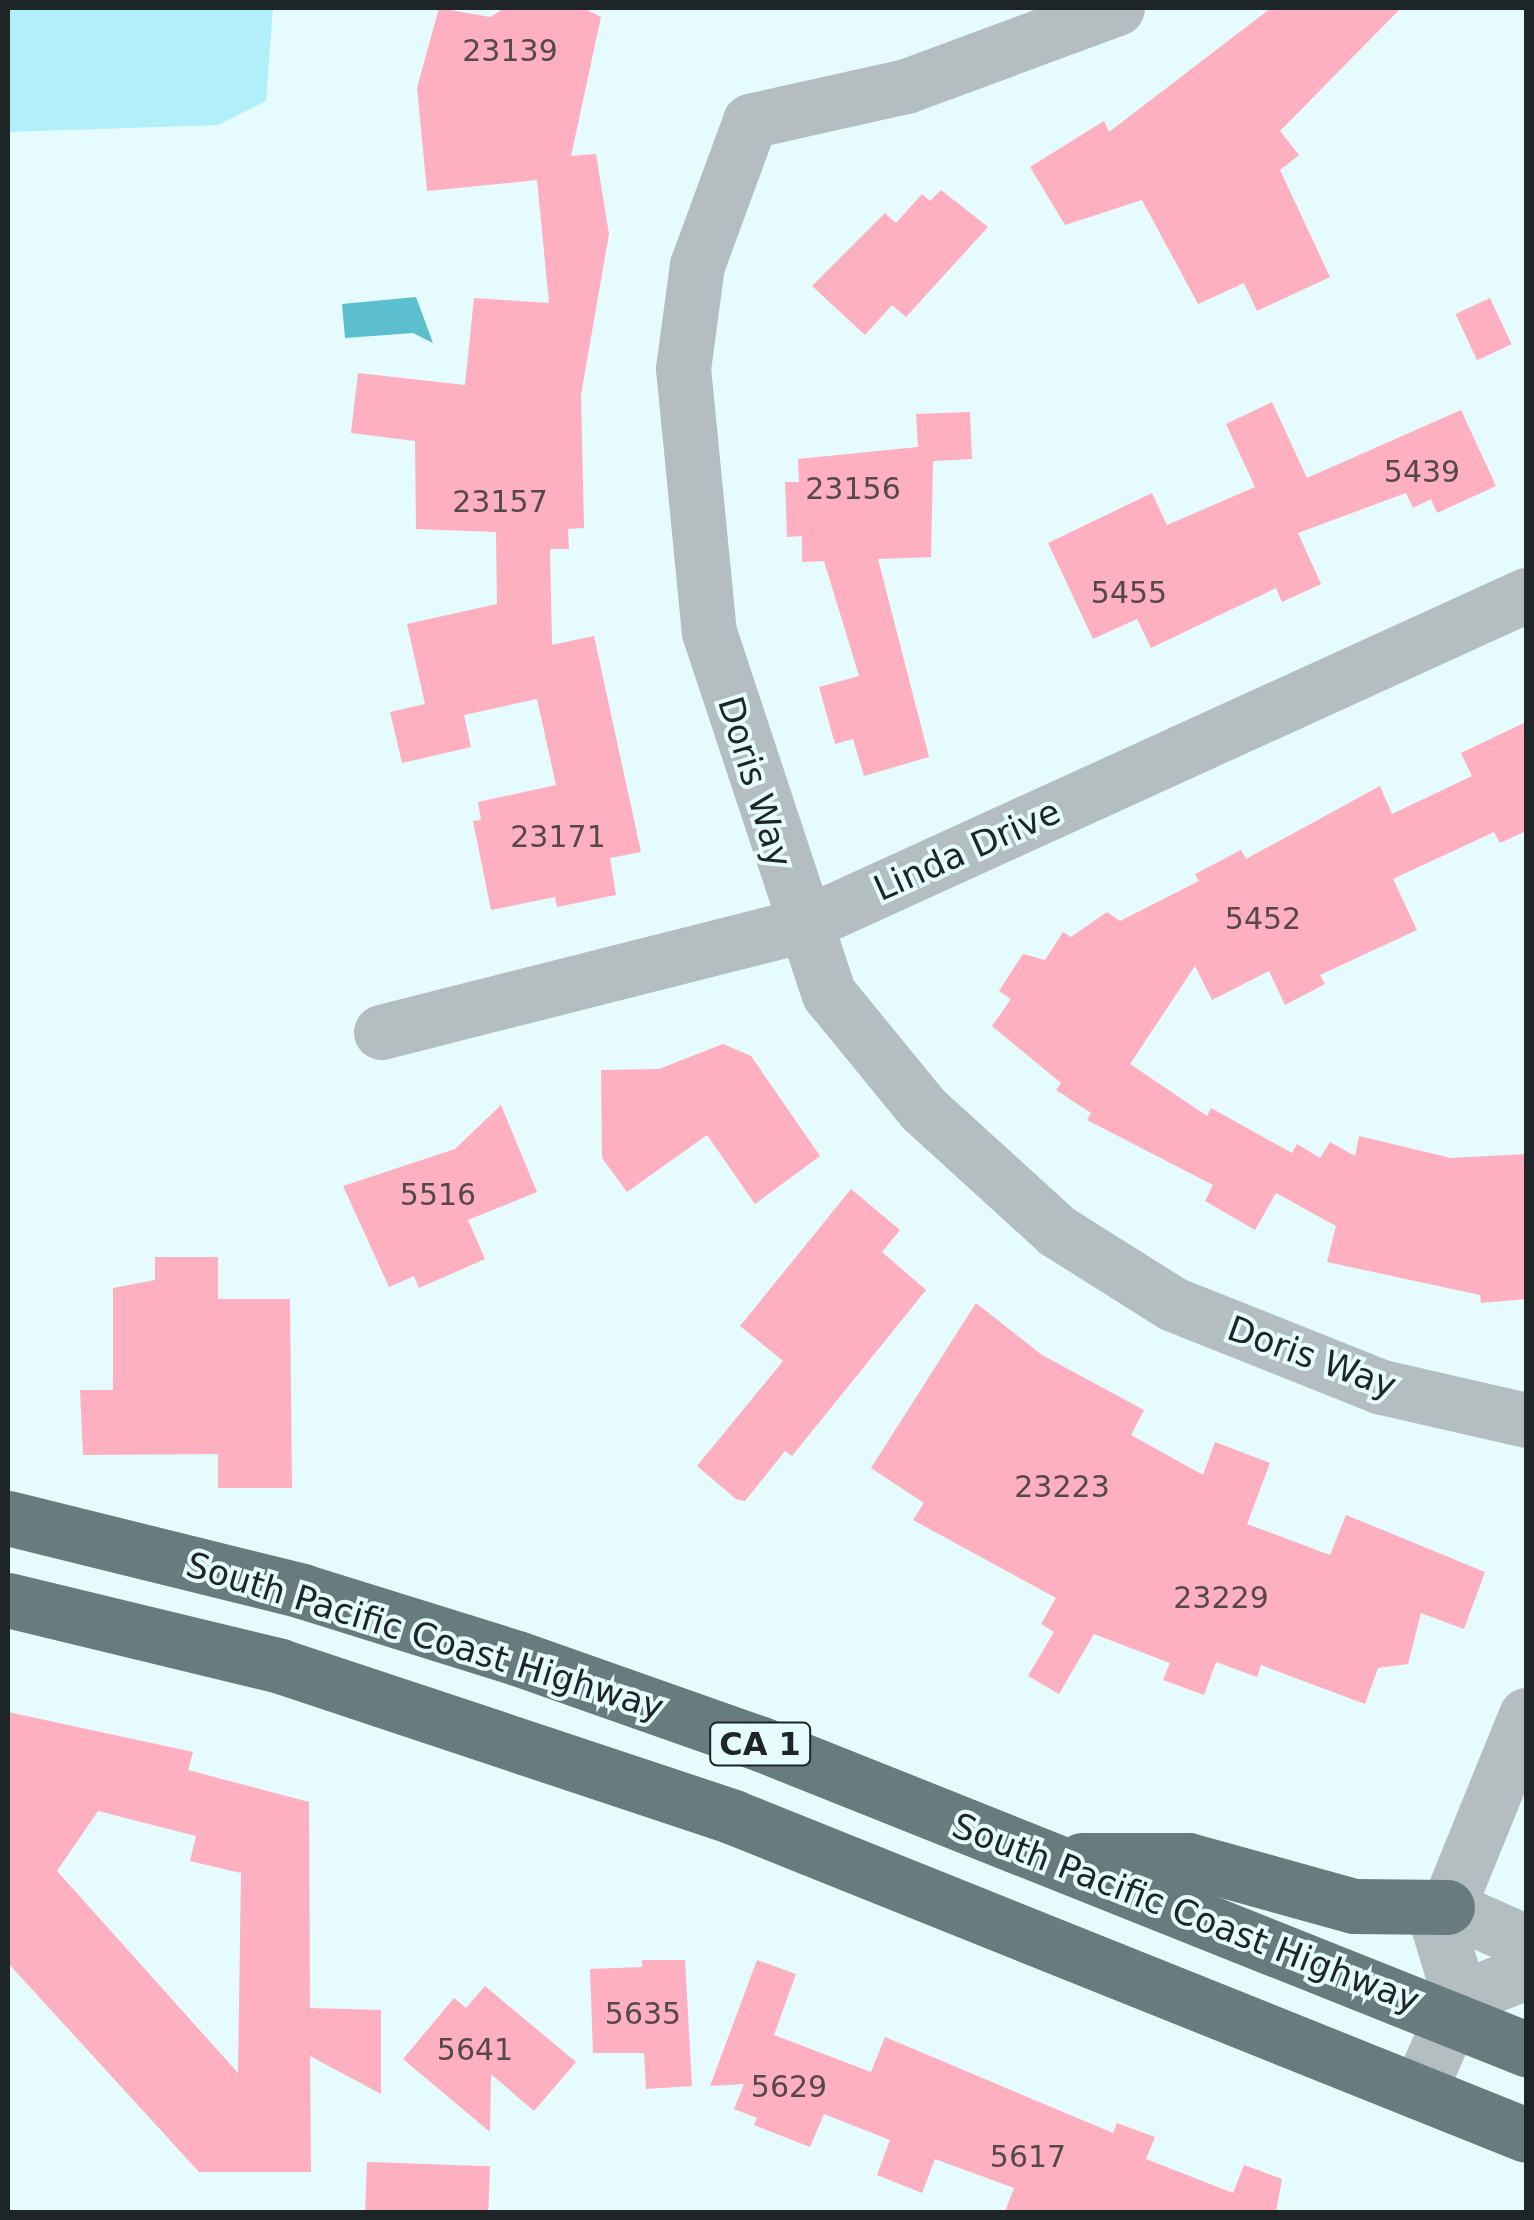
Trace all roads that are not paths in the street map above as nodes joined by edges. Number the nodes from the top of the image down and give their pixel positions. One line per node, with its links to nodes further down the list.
1 (1118, 8): 3 (street, Doris Way)
2 (1526, 595): 3 (street, Linda Drive)
3 (800, 926): 4 (street, Linda Drive); 5 (street, Doris Way)
4 (382, 1032)
5 (1526, 1420)
6 (8, 1518): 9 (highway, South Pacific Coast Highway / CA 1)
7 (8, 1600): 15 (highway, South Pacific Coast Highway / CA 1)
8 (1526, 1714): 10 (street)
9 (1050, 1860): 10 (highway); 13 (highway, South Pacific Coast Highway / CA 1)
10 (1447, 1908): 11 (street); 13 (street)
11 (1526, 1942)
12 (1526, 1972): 13 (street)
13 (1456, 2007): 14 (highway, CA 1); 15 (street)
14 (1526, 2050)
15 (1420, 2088): 16 (highway, CA 1)
16 (1526, 2135)

